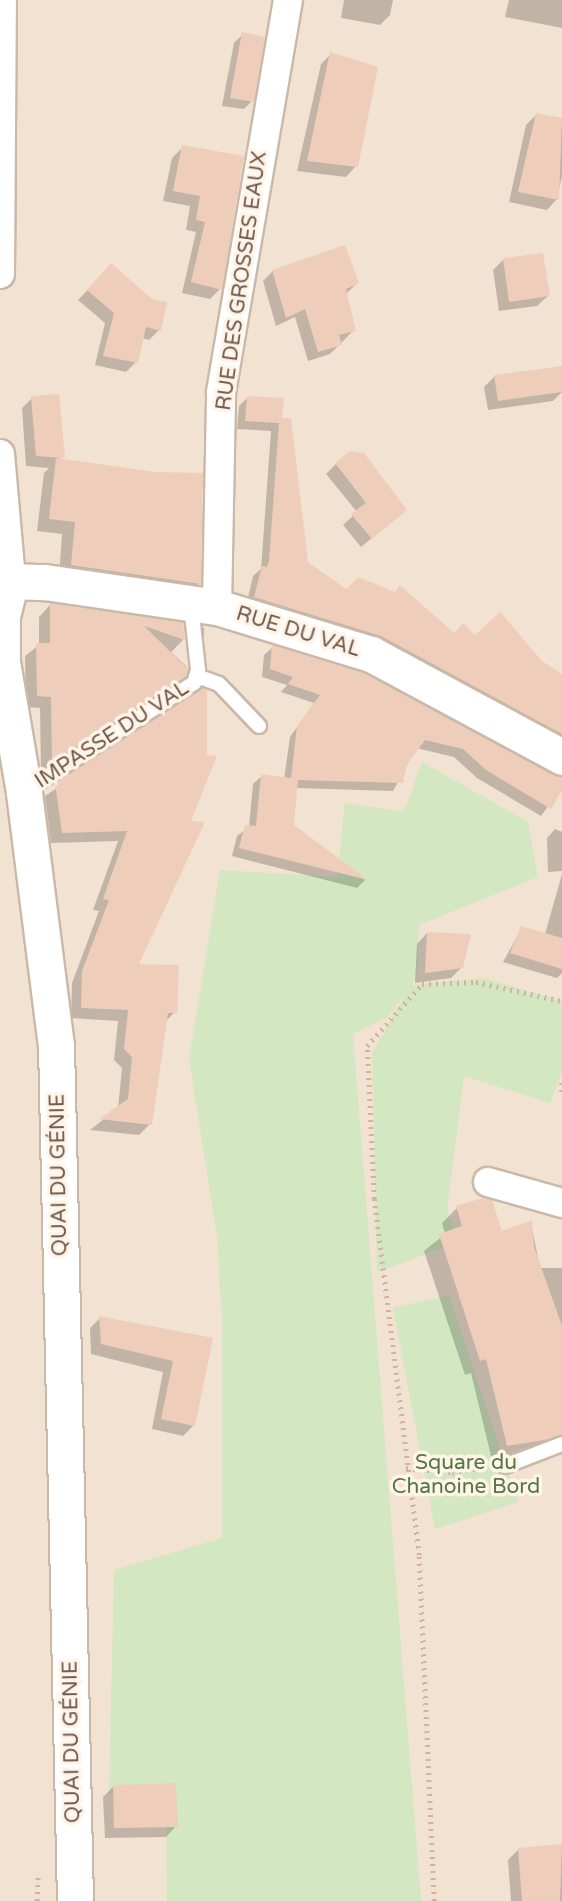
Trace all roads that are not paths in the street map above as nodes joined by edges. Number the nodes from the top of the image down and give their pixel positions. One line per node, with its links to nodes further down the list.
1 (2, 0): 3 (street)
2 (288, 0): 6 (street, RUE DES GROSSES EAUX)
3 (0, 274)
4 (0, 454): 5 (street, QUAI DU GÉNIE)
5 (11, 581): 6 (street, RUE DU VAL); 10 (street, QUAI DU GÉNIE)
6 (204, 605): 7 (lane, IMPASSE DU VAL); 9 (street, RUE DU VAL)
7 (197, 676): 8 (lane, IMPASSE DU VAL); 10 (lane, IMPASSE DU VAL)
8 (259, 726)
9 (562, 757)
10 (24, 792): 15 (street, QUAI DU GÉNIE)
11 (488, 1182): 12 (street)
12 (562, 1203)
13 (562, 1444): 14 (lane)
14 (505, 1466)
15 (75, 1901)

